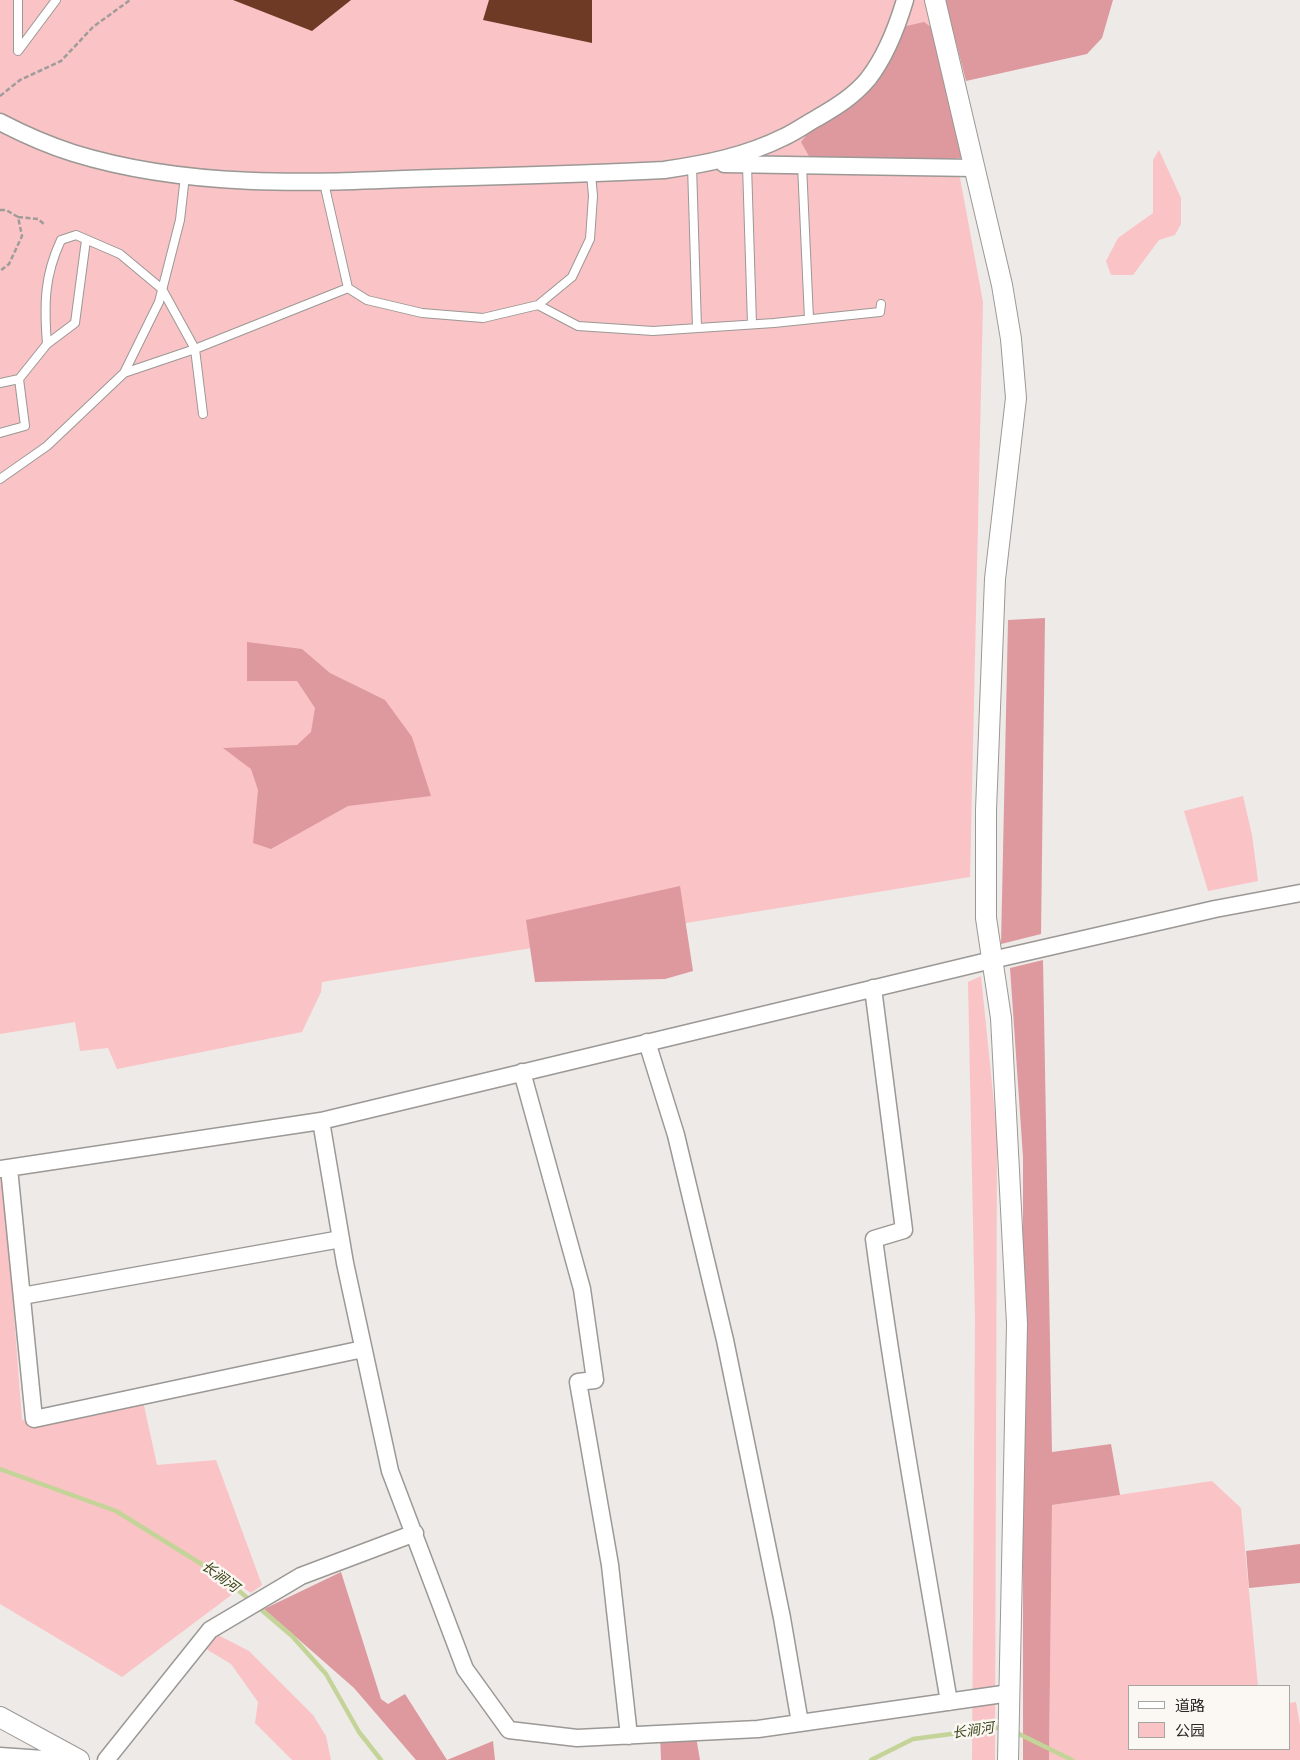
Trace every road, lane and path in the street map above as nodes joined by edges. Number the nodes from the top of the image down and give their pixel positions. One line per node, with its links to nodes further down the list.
1 (18, 0): 2 (lane)
2 (56, 0)
3 (130, 0): 6 (path)
4 (905, 0): 8 (street)
5 (935, 0): 11 (street)
6 (0, 96)
7 (0, 122): 13 (street)
8 (699, 165): 9 (street); 12 (street); 26 (lane)
9 (747, 165): 10 (street); 25 (lane)
10 (802, 166): 11 (street); 24 (lane)
11 (974, 168): 36 (street)
12 (591, 174): 14 (street); 23 (lane)
13 (185, 176): 14 (street); 21 (lane)
14 (324, 183): 20 (lane)
15 (0, 210): 16 (path)
16 (18, 217): 17 (path); 19 (path)
17 (45, 225)
18 (86, 240): 21 (lane); 27 (lane); 27 (lane)
19 (0, 271)
20 (348, 288): 23 (lane); 28 (lane)
21 (162, 289): 28 (lane); 29 (lane)
22 (881, 304): 24 (lane)
23 (538, 305): 26 (lane)
24 (809, 318): 25 (lane)
25 (752, 324): 26 (lane)
26 (697, 328)
27 (47, 344): 30 (lane)
28 (195, 349): 29 (lane); 32 (lane)
29 (124, 373): 34 (lane)
30 (19, 379): 31 (lane); 33 (lane)
31 (0, 383)
32 (203, 414)
33 (0, 433)
34 (0, 480)
35 (1300, 893): 36 (street)
36 (992, 960): 37 (street); 46 (street)
37 (873, 988): 38 (street); 47 (street)
38 (647, 1042): 39 (street); 49 (street)
39 (522, 1072): 40 (street); 50 (street)
40 (321, 1120): 41 (street); 42 (street)
41 (4, 1168): 43 (street)
42 (341, 1239): 43 (street); 44 (street)
43 (22, 1296): 44 (street)
44 (363, 1349): 45 (street)
45 (415, 1533): 50 (street); 54 (street)
46 (1010, 1693): 47 (street); 55 (street)
47 (950, 1702): 49 (street)
48 (0, 1717): 53 (street)
49 (800, 1723): 50 (street)
50 (629, 1736)
51 (0, 1756): 52 (street)
52 (58, 1760)
53 (79, 1760)
54 (106, 1760)
55 (1008, 1760)

